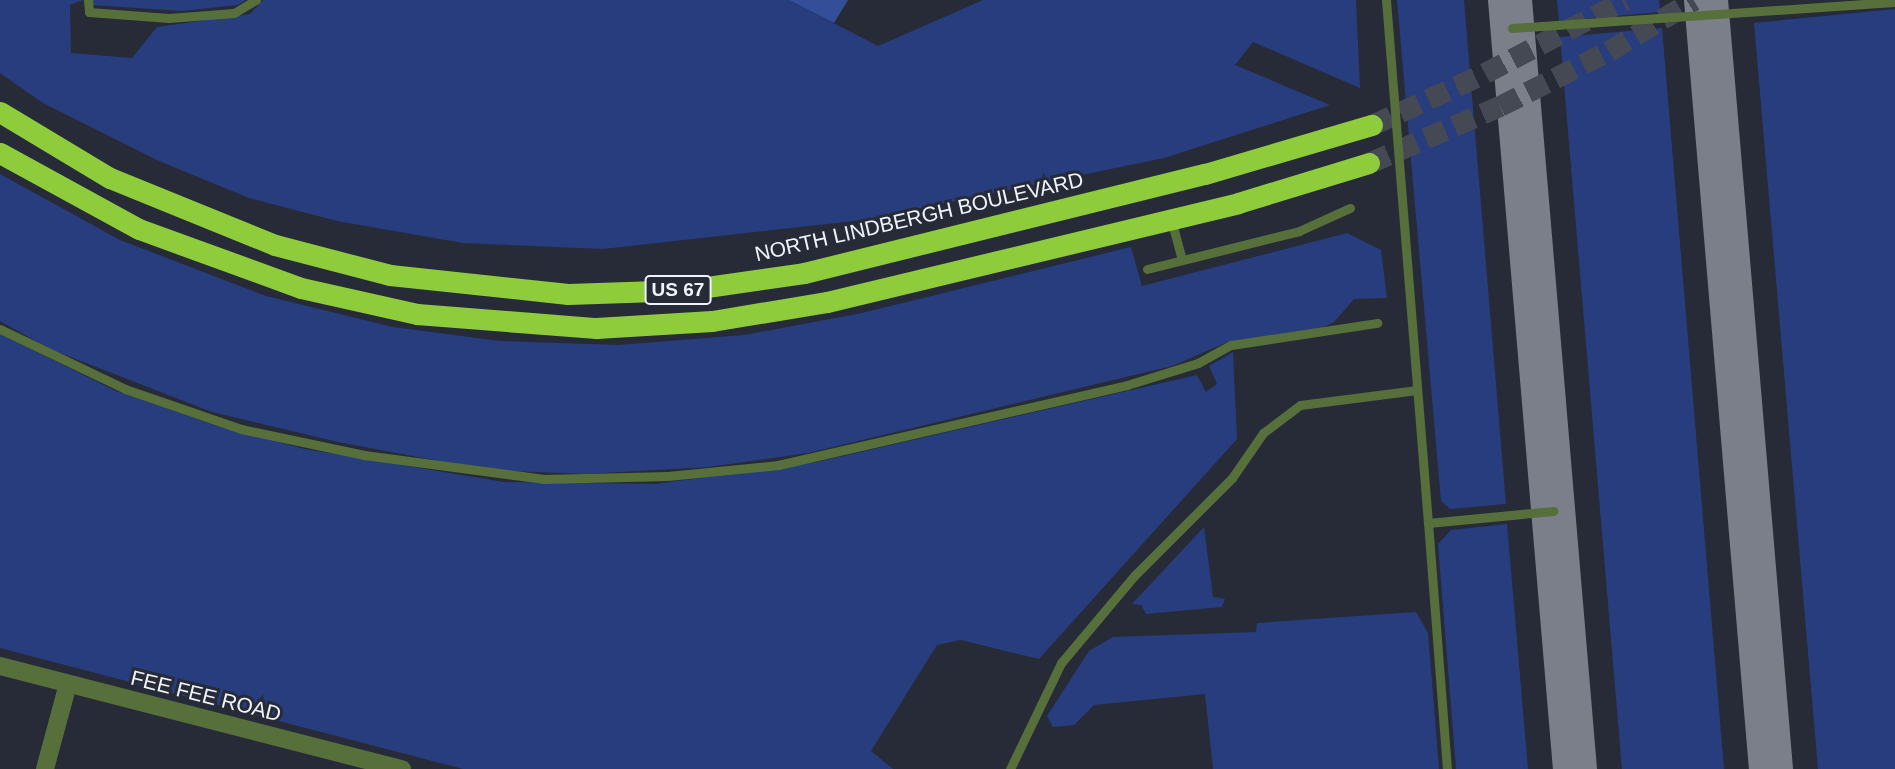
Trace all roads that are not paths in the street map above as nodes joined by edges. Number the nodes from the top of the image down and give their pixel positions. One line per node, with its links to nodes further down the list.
1 (88, 0): 2 (lane)
2 (256, 0)
3 (1386, 0): 16 (lane)
4 (1895, 2): 5 (lane)
5 (1512, 29)
6 (0, 112): 7 (highway, NORTH LINDBERGH BOULEVARD / US 67)
7 (1372, 125)
8 (0, 153): 11 (highway, US 67)
9 (1369, 163): 11 (highway, US 67)
10 (1350, 208): 12 (lane)
11 (1171, 219): 12 (lane)
12 (1182, 260): 13 (lane)
13 (1147, 269)
14 (1377, 323): 15 (lane)
15 (0, 329)
16 (1417, 390): 18 (lane); 23 (lane)
17 (1553, 511): 18 (lane)
18 (1428, 523): 24 (lane)
19 (0, 666): 20 (street, FEE FEE ROAD)
20 (68, 684): 21 (street); 22 (street, FEE FEE ROAD)
21 (46, 769)
22 (402, 769)
23 (1010, 769)
24 (1447, 769)

